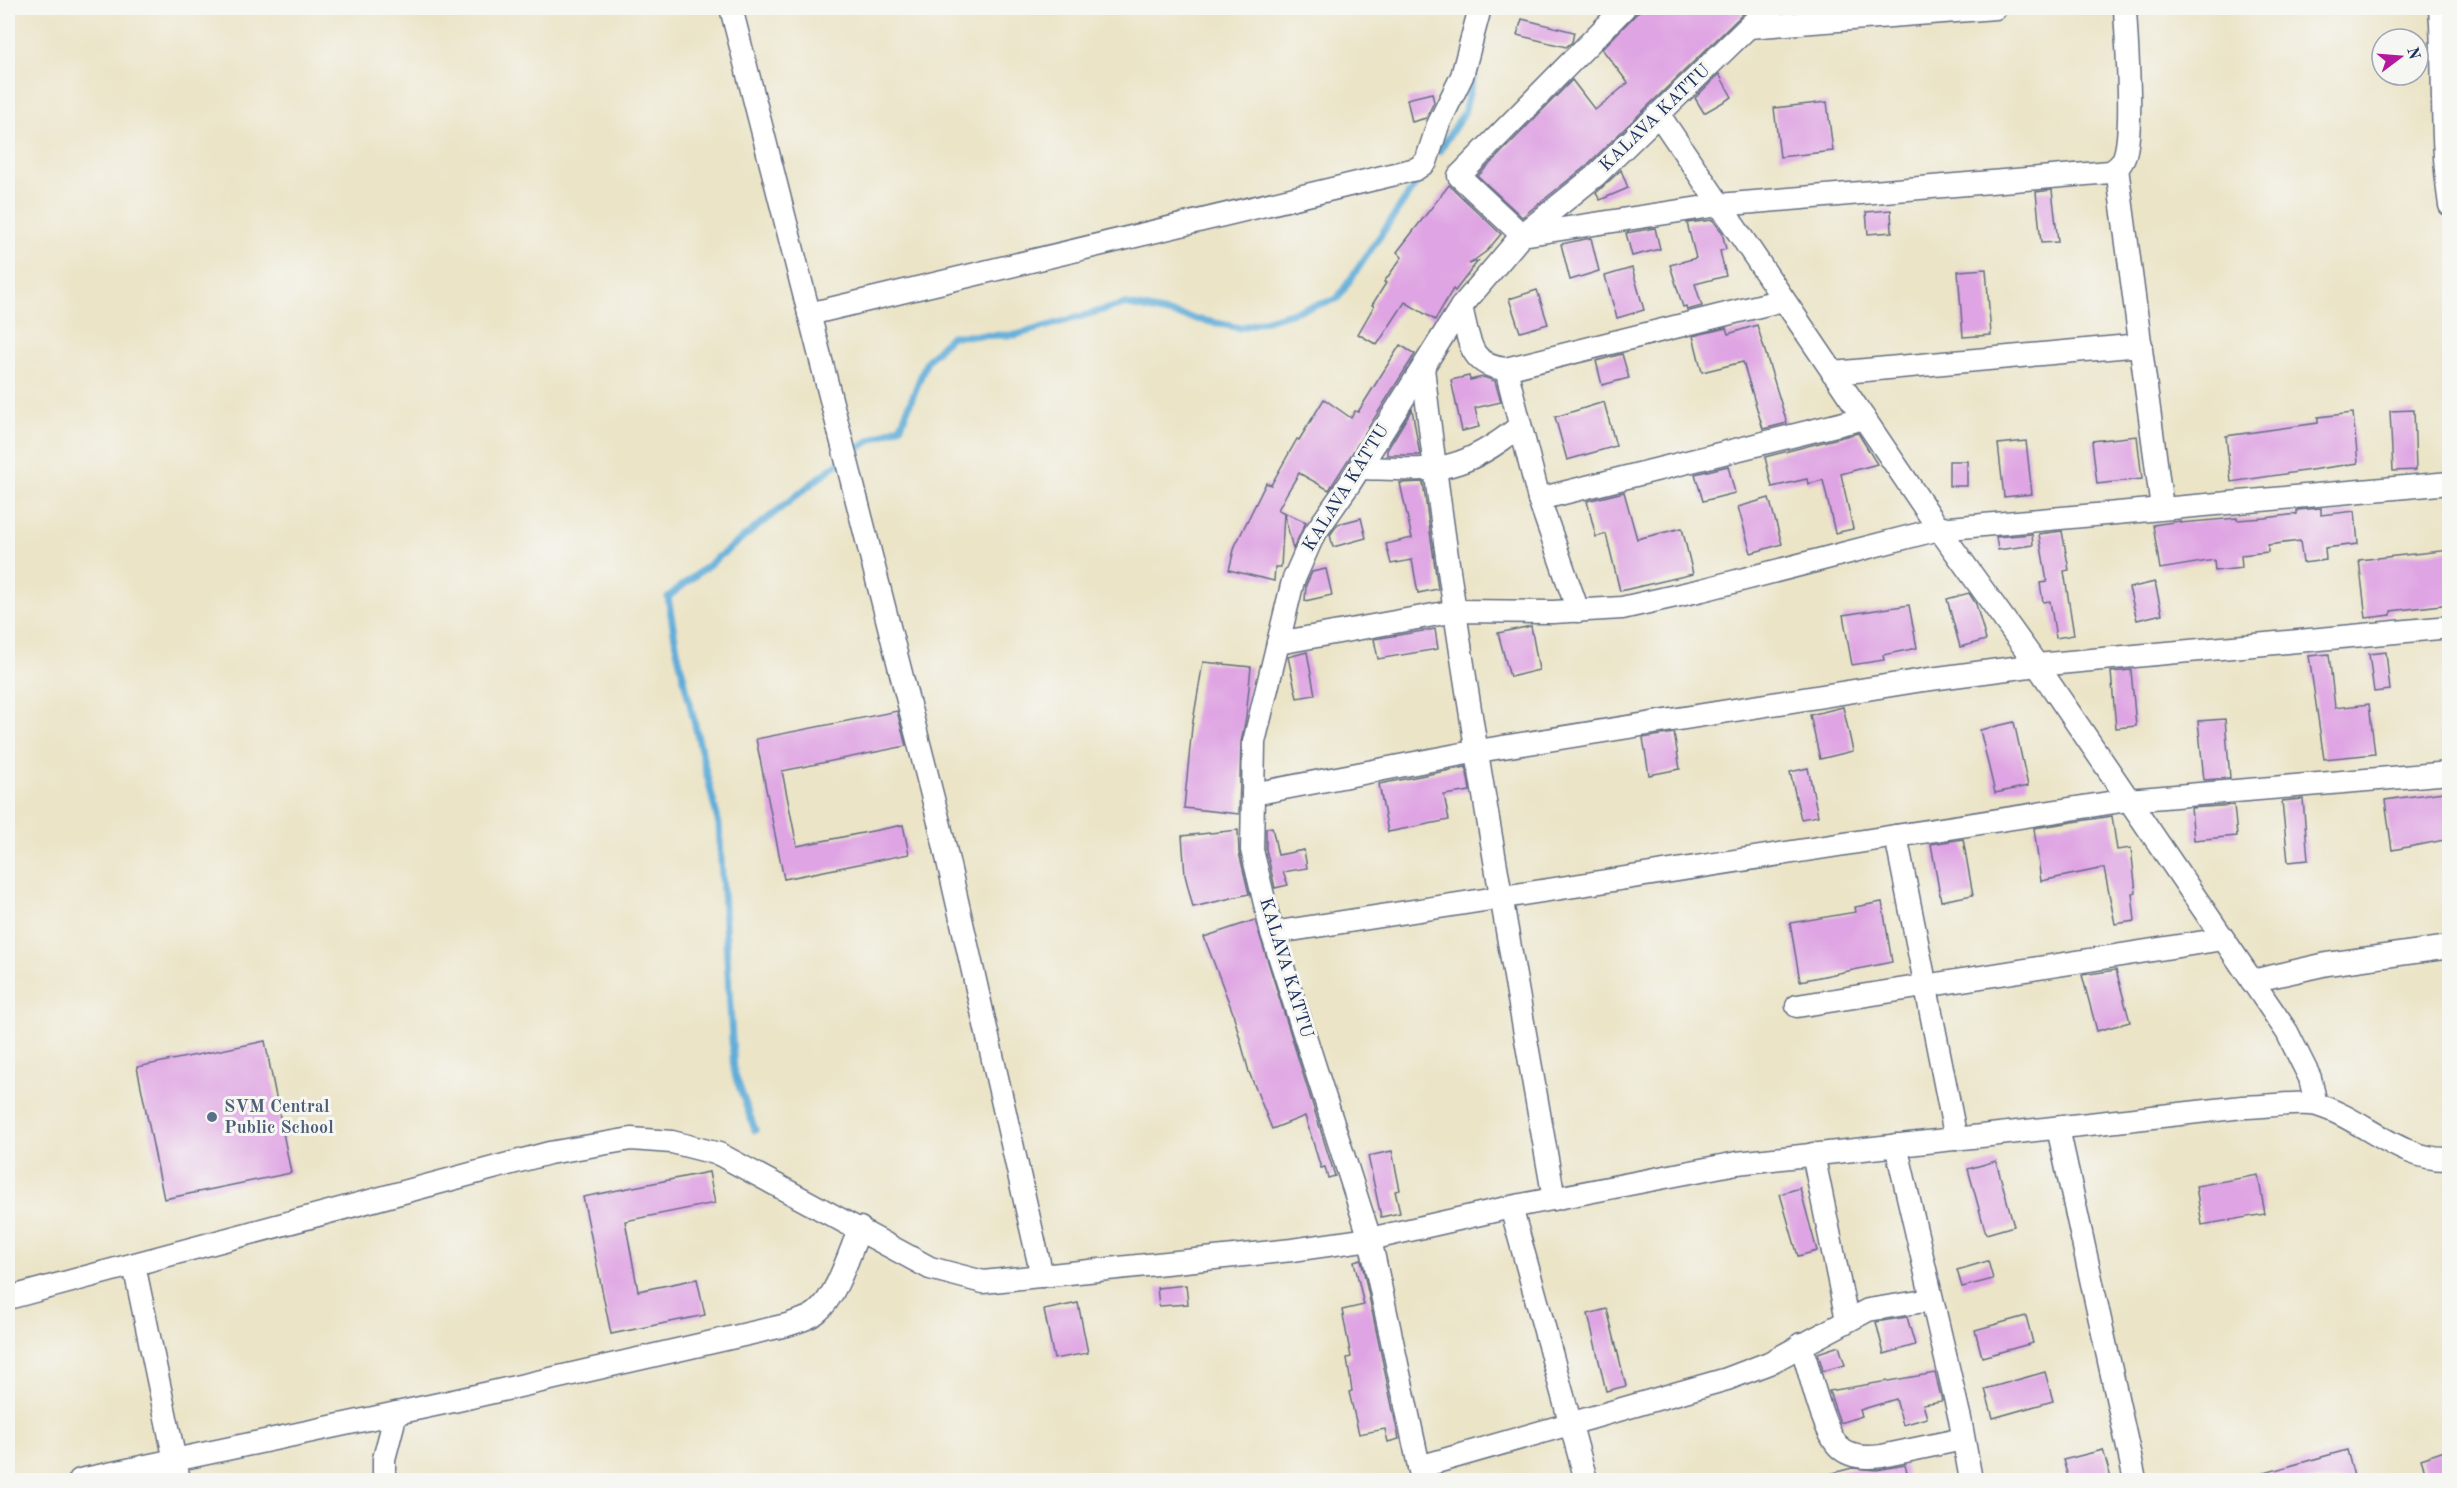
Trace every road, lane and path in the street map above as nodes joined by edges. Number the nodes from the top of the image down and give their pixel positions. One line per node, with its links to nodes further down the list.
1 (731, 8): 19 (street)
2 (1480, 8): 12 (street)
3 (1624, 8): 12 (street)
4 (1768, 8): 8 (street, KALAVA KATTU)
5 (1995, 8): 8 (street)
6 (2125, 8): 13 (street)
7 (2440, 8): 9 (street)
8 (1749, 27): 10 (street, KALAVA KATTU)
9 (2447, 57): 11 (street)
10 (1659, 116): 14 (street); 16 (street, KALAVA KATTU)
11 (2446, 160): 15 (street)
12 (1442, 162): 16 (street); 19 (street)
13 (2118, 168): 14 (street); 20 (street)
14 (1719, 205): 16 (street); 17 (street)
15 (2450, 205)
16 (1522, 235): 18 (street, KALAVA KATTU)
17 (1784, 300): 22 (street); 23 (street)
18 (1461, 307): 21 (street, KALAVA KATTU); 22 (street)
19 (808, 314): 60 (street)
20 (2141, 345): 23 (street); 30 (street)
21 (1423, 368): 26 (street, KALAVA KATTU); 27 (street)
22 (1506, 369): 25 (street)
23 (1833, 373): 24 (street)
24 (1864, 418): 29 (street); 31 (street)
25 (1520, 426): 27 (street); 29 (street)
26 (1359, 468): 27 (street); 35 (street, KALAVA KATTU)
27 (1434, 470): 32 (street)
28 (2450, 483): 30 (street)
29 (1539, 499): 33 (street)
30 (2162, 508): 31 (street)
31 (1940, 529): 33 (street); 36 (street)
32 (1456, 611): 33 (street); 35 (street); 37 (street)
33 (1578, 611)
34 (2450, 627): 36 (street)
35 (1278, 643): 39 (street, KALAVA KATTU)
36 (2037, 665): 37 (street); 40 (street)
37 (1478, 751): 39 (street); 42 (street)
38 (2450, 773): 40 (street)
39 (1253, 794): 43 (street, KALAVA KATTU)
40 (2128, 800): 41 (street); 44 (street)
41 (1896, 836): 42 (street); 47 (street)
42 (1501, 897): 43 (street); 55 (street)
43 (1272, 933): 58 (street, KALAVA KATTU)
44 (2223, 939): 46 (street); 47 (street)
45 (2450, 947): 46 (street)
46 (2252, 981): 49 (street)
47 (1926, 984): 48 (street); 51 (street)
48 (1797, 1006)
49 (2316, 1104): 50 (street); 54 (street)
50 (2058, 1128): 51 (street); 74 (street)
51 (1956, 1139): 52 (street)
52 (1896, 1145): 53 (street); 62 (street)
53 (1813, 1154): 55 (street); 63 (street)
54 (2450, 1158)
55 (1554, 1199): 56 (street)
56 (1511, 1207): 58 (street); 66 (street)
57 (860, 1228): 59 (street); 60 (street); 65 (street)
58 (1370, 1239): 60 (street); 69 (street, KALAVA KATTU)
59 (134, 1265): 61 (street); 68 (street)
60 (1042, 1276)
61 (8, 1298)
62 (1931, 1300): 63 (street); 67 (street)
63 (1847, 1320): 64 (street)
64 (1801, 1344): 66 (street); 67 (street)
65 (396, 1413): 68 (street); 71 (street)
66 (1571, 1426): 69 (street); 72 (street)
67 (1963, 1439): 73 (street)
68 (178, 1470): 70 (street)
69 (1421, 1474)
70 (80, 1480)
71 (384, 1480)
72 (1586, 1480)
73 (1971, 1480)
74 (2135, 1480)

